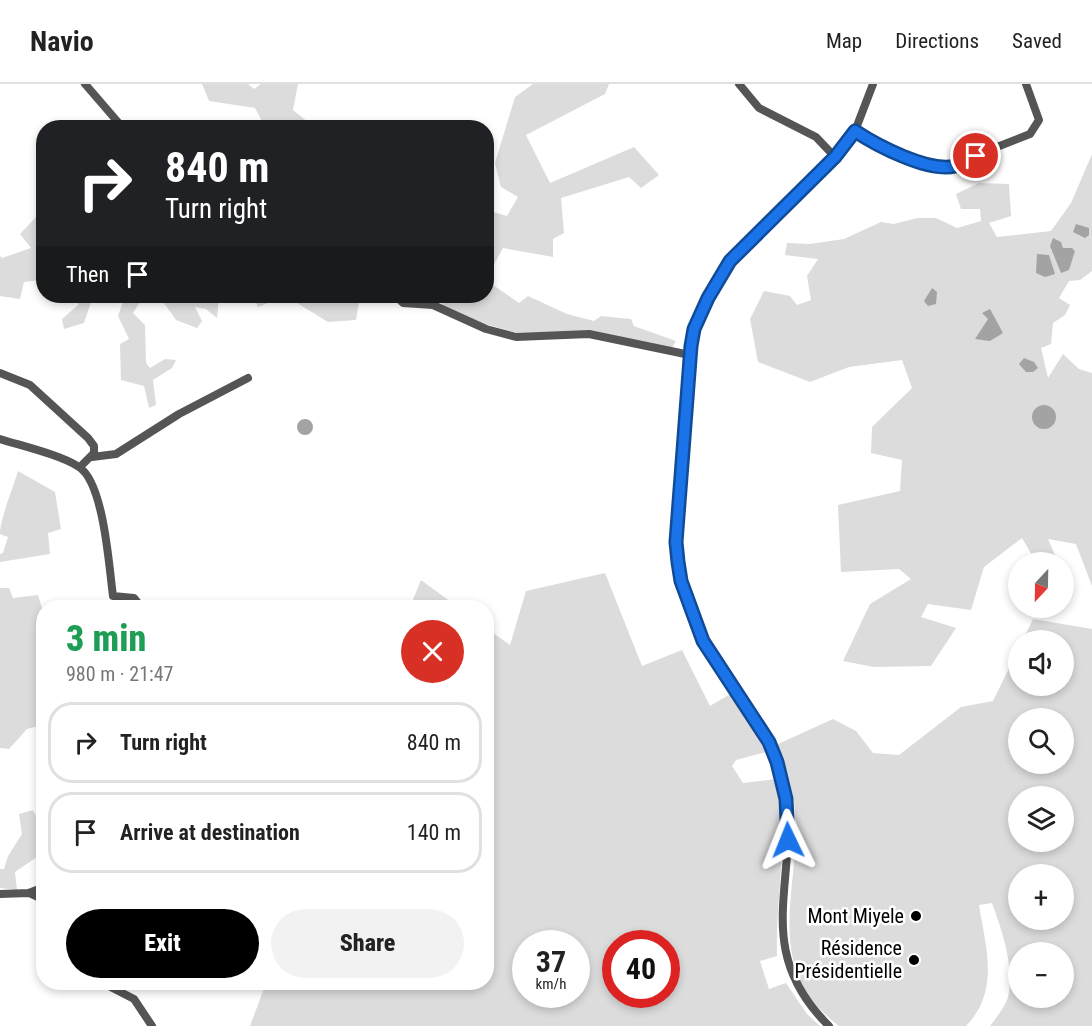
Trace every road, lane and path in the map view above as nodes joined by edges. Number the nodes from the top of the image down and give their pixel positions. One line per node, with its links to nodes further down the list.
1 (85, 84): 5 (street)
2 (739, 84): 7 (street)
3 (873, 84): 6 (street)
4 (1026, 84): 6 (street)
5 (116, 120)
6 (855, 131): 7 (street)
7 (835, 157): 9 (street)
8 (403, 303): 9 (street)
9 (690, 355): 22 (street)
10 (0, 373): 13 (street)
11 (248, 378): 13 (street)
12 (0, 439): 14 (street)
13 (92, 457): 14 (street)
14 (80, 467): 15 (street)
15 (136, 600)
16 (36, 890): 17 (street)
17 (29, 893): 18 (street); 19 (street)
18 (0, 894)
19 (36, 896)
20 (117, 990): 21 (street)
21 (152, 1026)
22 (829, 1026)

